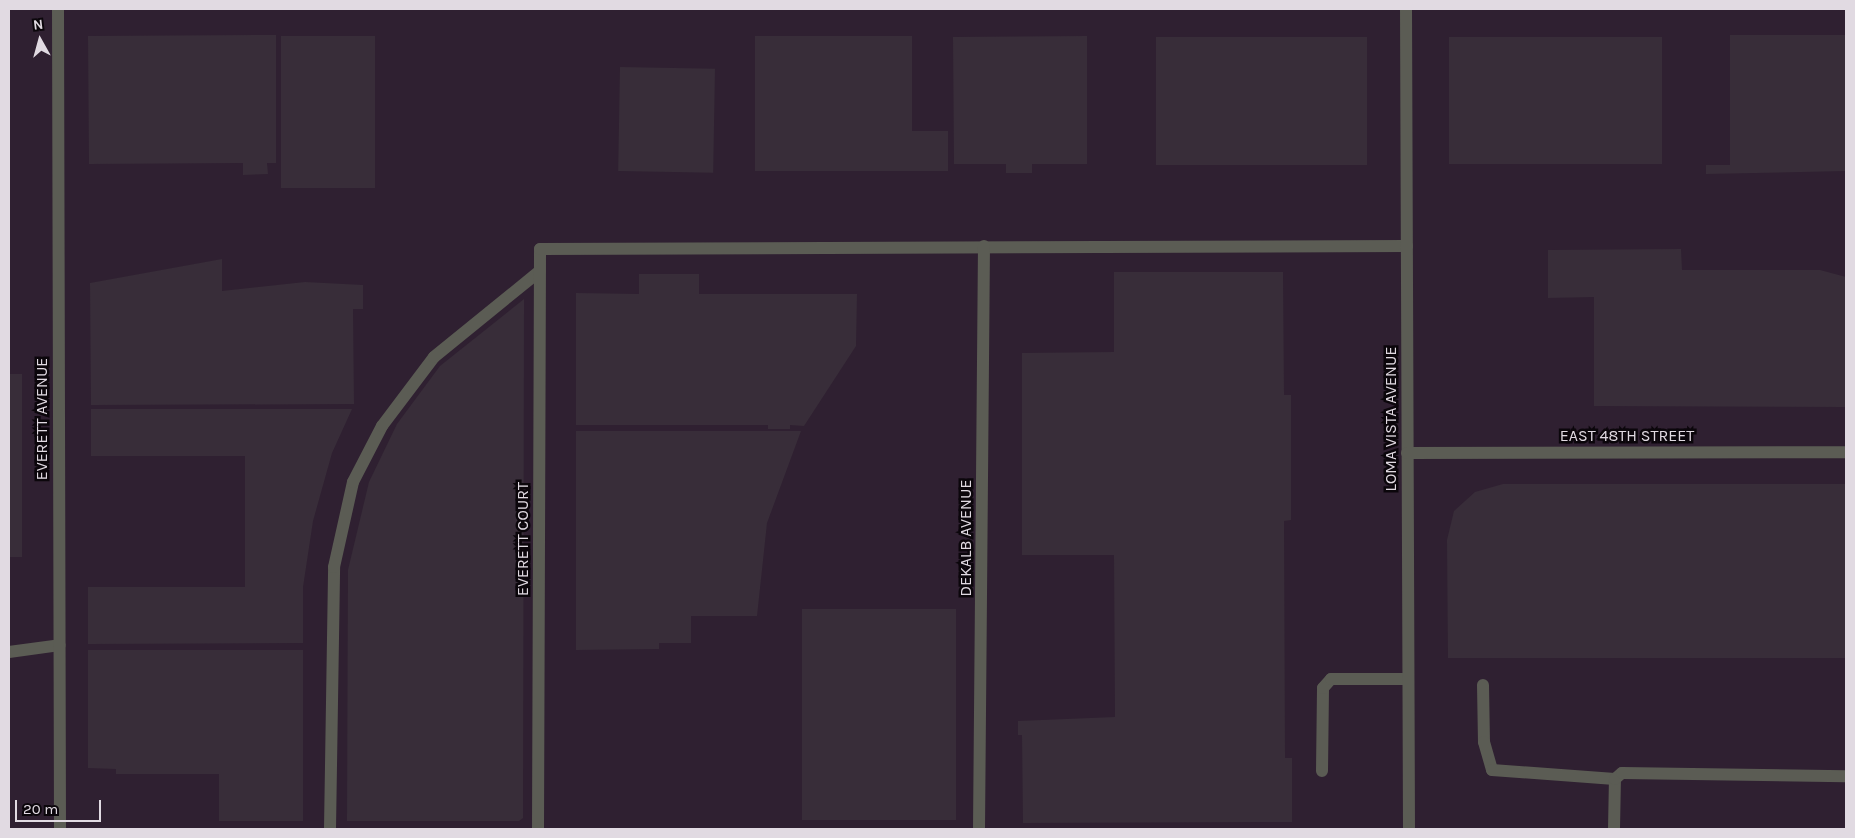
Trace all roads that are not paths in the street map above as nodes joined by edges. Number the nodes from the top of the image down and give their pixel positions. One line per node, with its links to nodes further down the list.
1 (58, 9): 8 (street, EVERETT AVENUE)
2 (1406, 9): 4 (street, LOMA VISTA AVENUE)
3 (984, 246): 4 (street); 5 (street, EVERETT COURT); 18 (street, DEKALB AVENUE)
4 (1407, 246): 7 (street, LOMA VISTA AVENUE)
5 (540, 271): 16 (street); 17 (street, EVERETT COURT)
6 (1846, 452): 7 (street, EAST 48TH STREET)
7 (1408, 453): 10 (street, LOMA VISTA AVENUE)
8 (60, 645): 9 (street); 15 (street, EVERETT AVENUE)
9 (9, 652)
10 (1408, 680): 12 (street); 19 (street, LOMA VISTA AVENUE)
11 (1483, 685): 14 (street)
12 (1322, 771)
13 (1846, 776): 14 (street)
14 (1615, 778): 20 (street)
15 (60, 829)
16 (330, 829)
17 (538, 829)
18 (979, 829)
19 (1409, 829)
20 (1614, 829)

